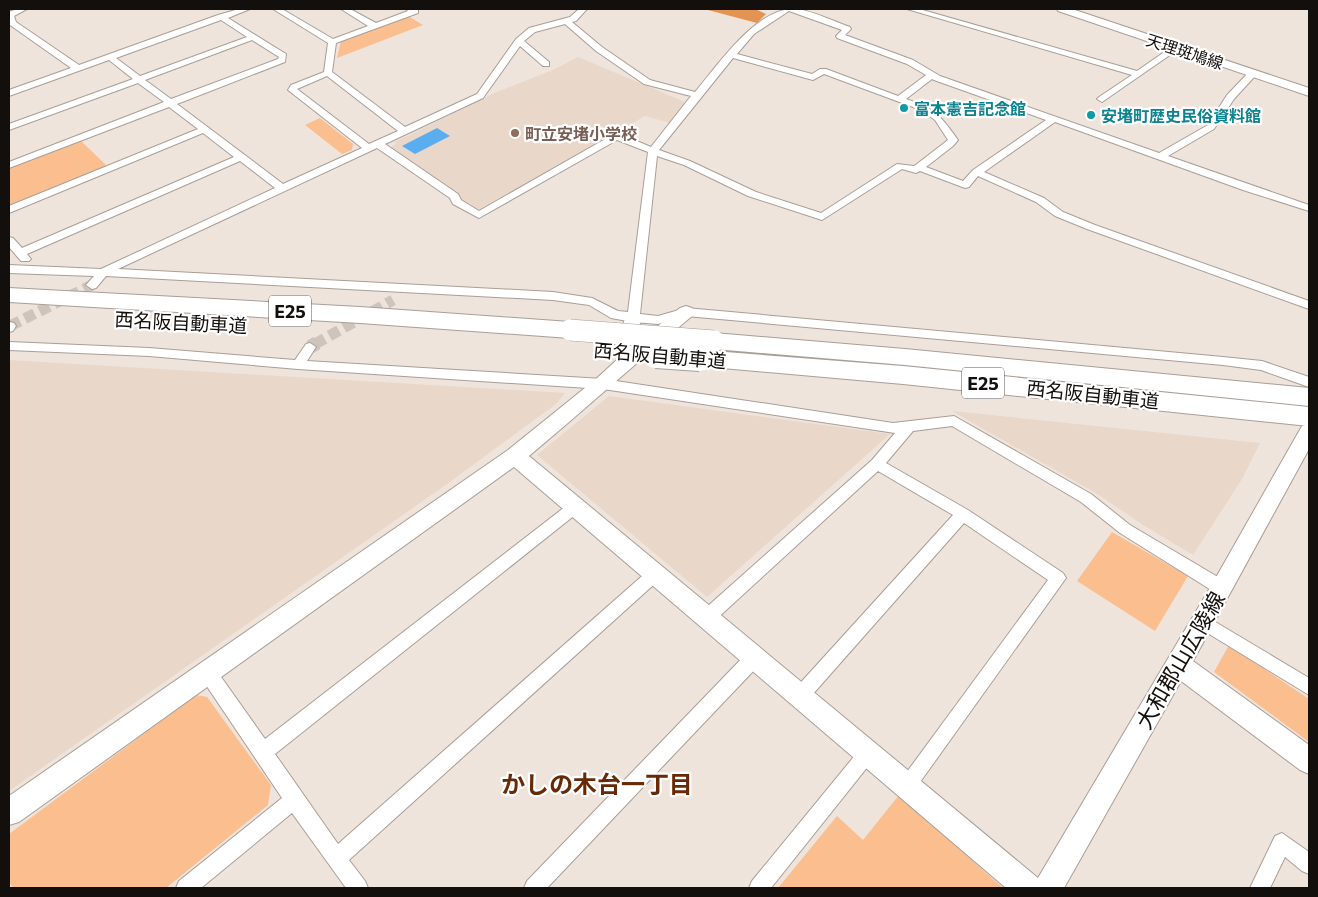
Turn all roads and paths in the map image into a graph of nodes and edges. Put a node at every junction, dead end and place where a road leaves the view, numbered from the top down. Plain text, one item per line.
1 (23, 9) edge
2 (246, 9) edge
3 (277, 9) edge
4 (345, 9) edge
5 (410, 9) edge
6 (583, 9) edge
7 (786, 9) edge
8 (791, 9) edge
9 (911, 9) edge
10 (1062, 9) edge
11 (9, 15) edge
12 (221, 18) junction
13 (567, 21) junction
14 (375, 26) junction
15 (254, 37) junction
16 (519, 41) junction
17 (332, 42) junction
18 (1176, 48) junction
19 (730, 55) junction
20 (110, 57) junction
21 (546, 64) dead end
22 (78, 69) junction
23 (328, 73) junction
24 (1253, 73) junction
25 (1138, 74) junction
26 (932, 75) junction
27 (138, 79) junction
28 (1309, 92) edge
29 (9, 93) edge
30 (696, 95) junction
31 (1102, 99) dead end
32 (902, 100) junction
33 (171, 103) junction
34 (1053, 120) junction
35 (9, 127) edge
36 (205, 129) junction
37 (403, 130) junction
38 (372, 145) junction
39 (653, 151) junction
40 (1161, 156) junction
41 (240, 158) junction
42 (9, 166) edge
43 (918, 167) junction
44 (977, 172) junction
45 (281, 188) junction
46 (1309, 208) edge
47 (9, 210) edge
48 (9, 240) edge
49 (20, 253) junction
50 (9, 269) edge
51 (34, 270) junction
52 (103, 272) junction
53 (92, 286) tunnel mouth
54 (9, 295) edge
55 (1309, 305) edge
56 (686, 312) junction
57 (633, 318) junction
58 (9, 322) edge
59 (566, 339) junction
60 (9, 346) edge
61 (310, 348) tunnel mouth
62 (298, 365) junction
63 (609, 377) junction
64 (1309, 382) edge
65 (1309, 398) edge
66 (1269, 403) junction
67 (1309, 417) edge
68 (908, 427) junction
69 (1309, 431) edge
70 (515, 456) junction
71 (877, 464) junction
72 (575, 507) junction
73 (963, 514) junction
74 (655, 574) junction
75 (1222, 588) junction
76 (706, 618) junction
77 (1202, 622) junction
78 (754, 658) junction
79 (1178, 664) junction
80 (208, 673) junction
81 (1309, 687) edge
82 (799, 697) junction
83 (263, 752) junction
84 (867, 754) junction
85 (1309, 761) edge
86 (907, 786) junction
87 (294, 800) junction
88 (9, 812) edge
89 (337, 858) junction
90 (1309, 864) edge
91 (186, 888) edge
92 (358, 888) edge
93 (534, 888) edge
94 (759, 888) edge
95 (1028, 888) edge
96 (1048, 888) edge
97 (1260, 888) edge

1 - 11 street
2 - 12 street
3 - 17 street
4 - 14 street
5 - 14 street
6 - 13 street
7 - 19 street
8 - 26 street
9 - 25 street
10 - 18 street, 天理斑鳩線
11 - 22 street
12 - 15 street
12 - 20 street
13 - 16 street
13 - 30 street
14 - 17 street
15 - 27 street
15 - 33 street
16 - 21 street
16 - 37 street
17 - 23 street
18 - 24 street, 天理斑鳩線
18 - 25 street
19 - 30 street
19 - 32 street
20 - 22 street
20 - 27 street
22 - 29 street
23 - 37 street
23 - 38 street
24 - 28 street, 天理斑鳩線
24 - 40 street
25 - 31 street
26 - 32 street
26 - 34 street
27 - 33 street
27 - 35 street
30 - 39 street
32 - 43 street
33 - 36 street
33 - 42 street
34 - 40 street
34 - 44 street
36 - 41 street
36 - 47 street
37 - 38 street
38 - 39 street
38 - 45 street
39 - 43 street
39 - 57 street
40 - 46 street
41 - 45 street
41 - 49 street
43 - 44 street
44 - 55 street
45 - 52 street
48 - 49 street
49 - 51 street
50 - 51 street
51 - 52 street
52 - 53 street
52 - 57 street
54 - 59 highway, 西名阪自動車道 / E25
56 - 57 street
56 - 63 street
56 - 64 street
57 - 63 street
58 - 59 highway, 西名阪自動車道 / E25
59 - 66 highway, 西名阪自動車道 / E25, bridge
60 - 62 street
61 - 62 street
62 - 63 street
63 - 68 street
63 - 70 street
65 - 66 highway, 西名阪自動車道 / E25
66 - 67 highway, 西名阪自動車道 / E25
68 - 71 street
68 - 75 street
69 - 75 street, 大和郡山広陵線
70 - 72 street
70 - 80 street
71 - 73 street
71 - 76 street
72 - 74 street
72 - 83 street
73 - 82 street
73 - 86 street
74 - 76 street
74 - 89 street
75 - 77 street, 大和郡山広陵線
76 - 78 street
77 - 79 street, 大和郡山広陵線
77 - 81 street
78 - 82 street
78 - 93 street
79 - 85 street
79 - 96 street, 大和郡山広陵線
80 - 83 street
80 - 88 street
82 - 84 street
83 - 87 street
84 - 86 street
84 - 94 street
86 - 95 street
87 - 89 street
87 - 91 street
89 - 92 street
90 - 97 street

